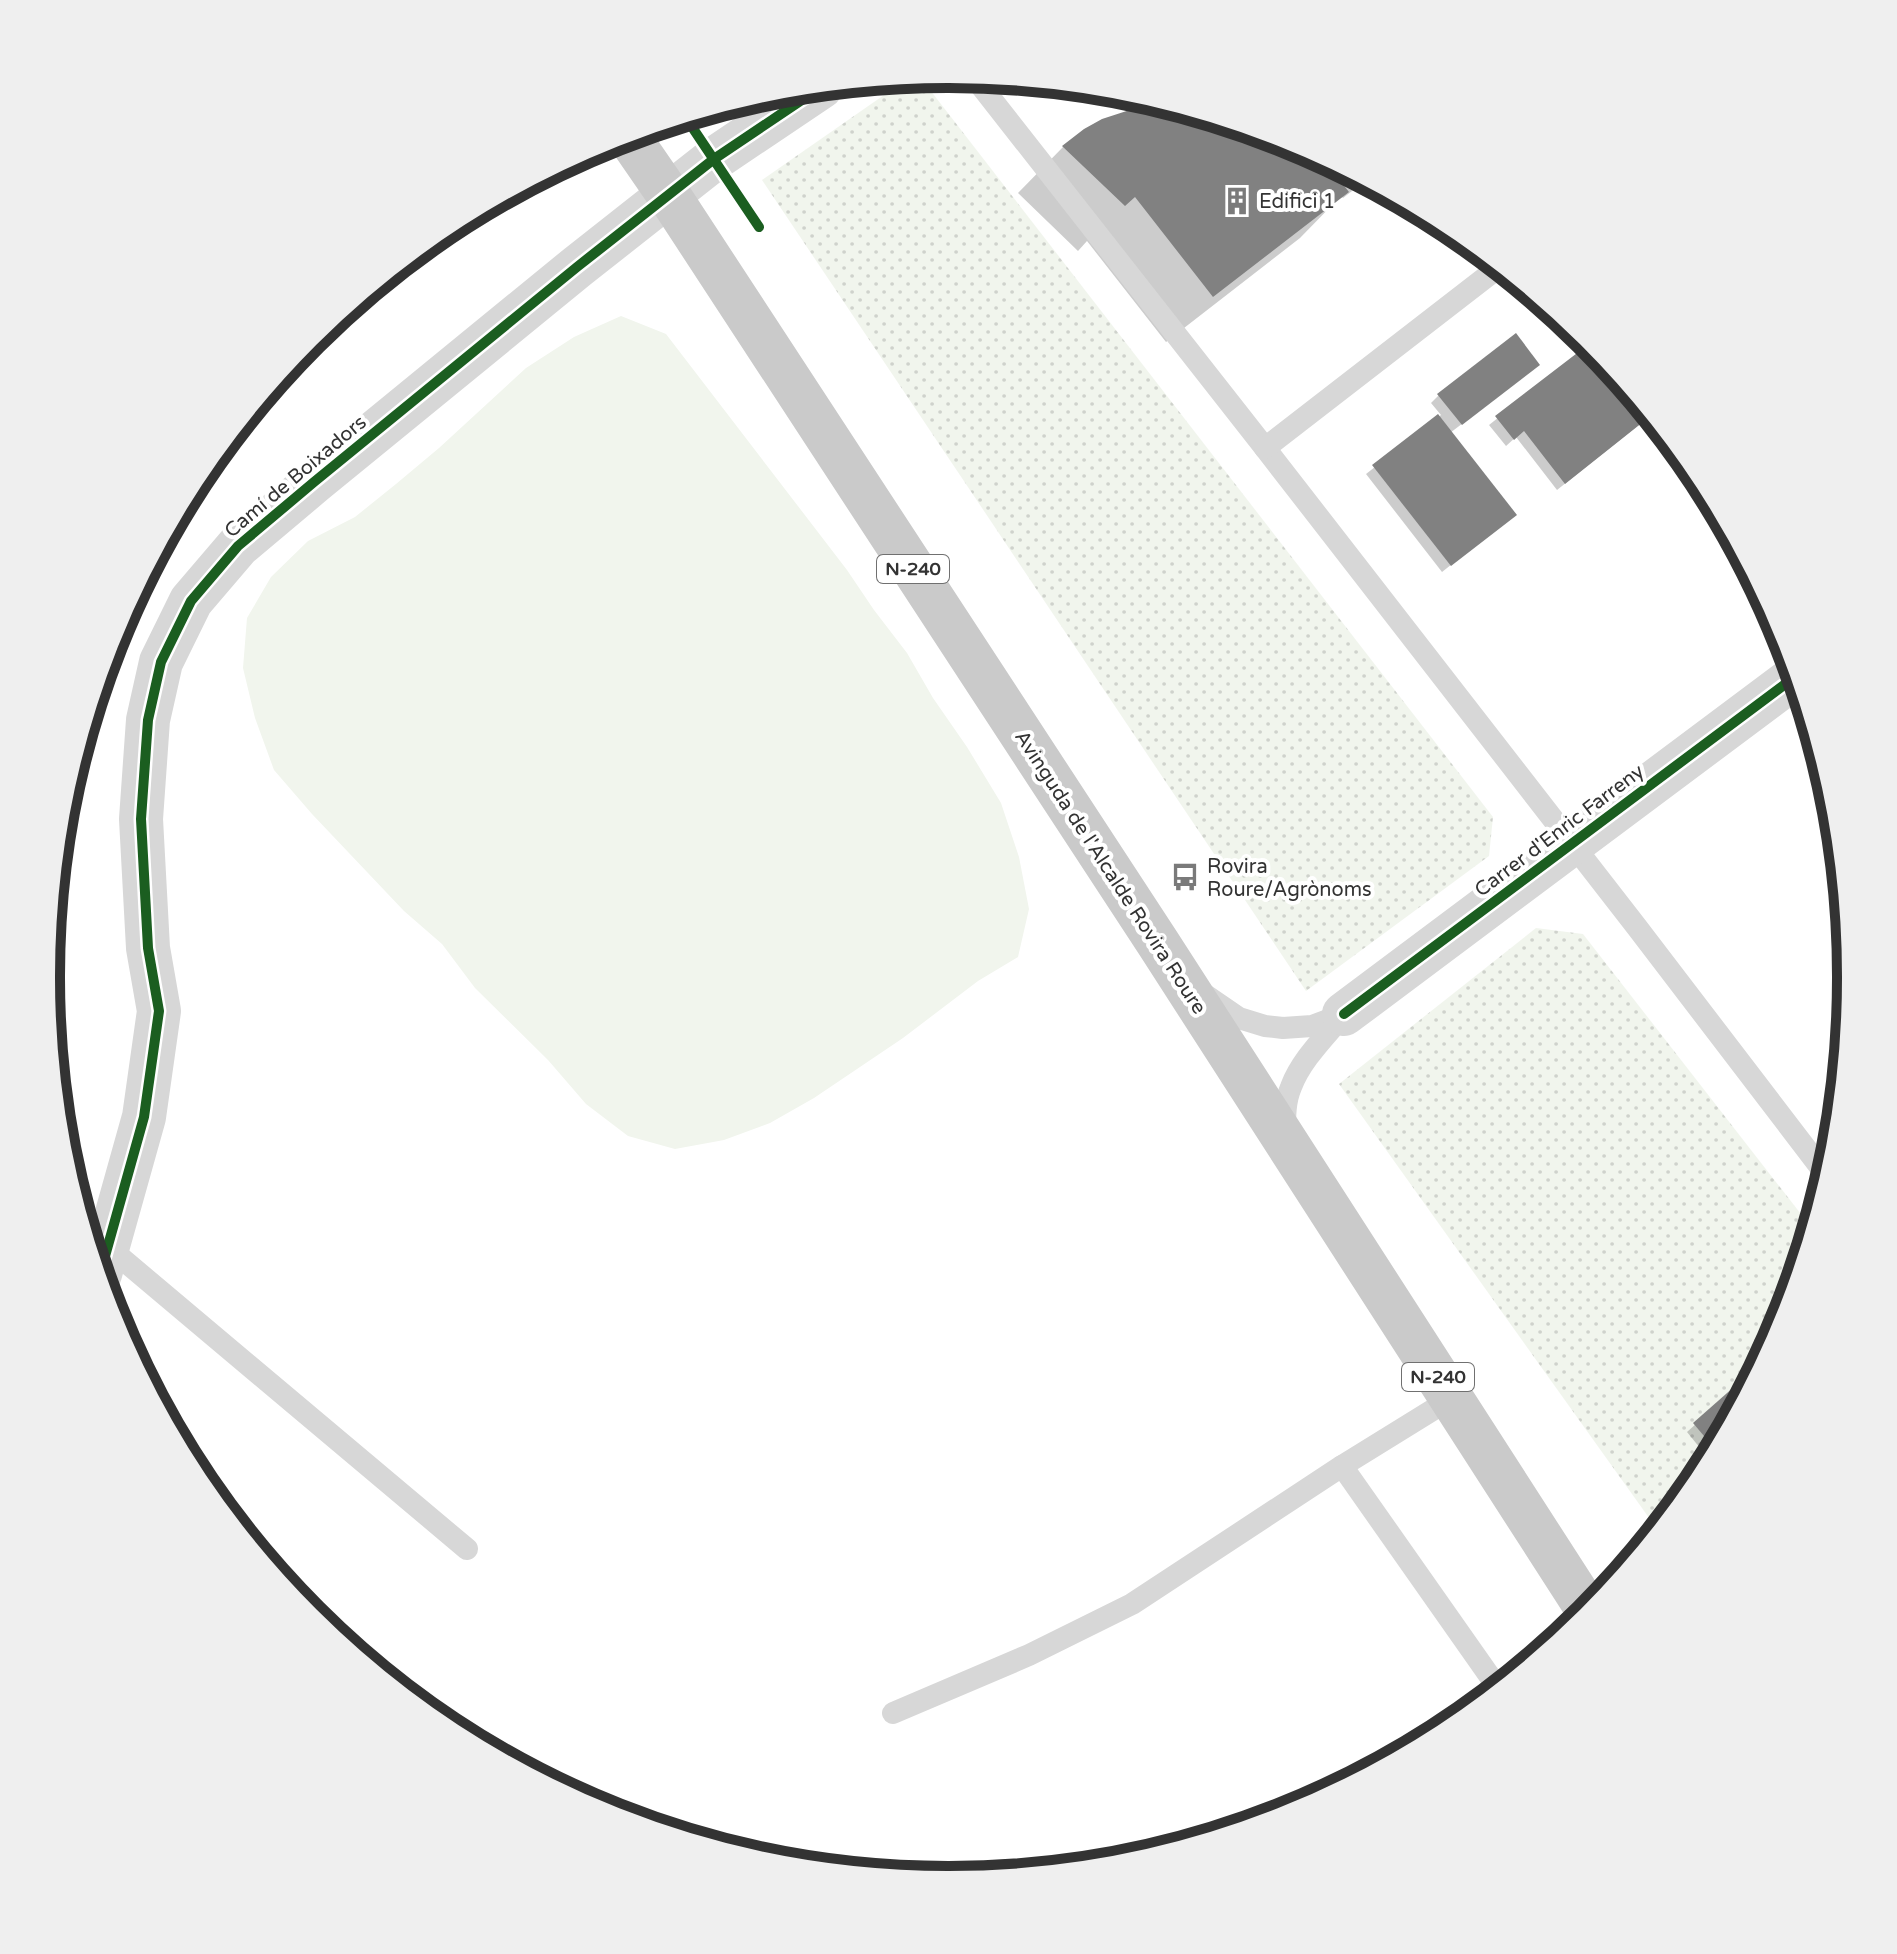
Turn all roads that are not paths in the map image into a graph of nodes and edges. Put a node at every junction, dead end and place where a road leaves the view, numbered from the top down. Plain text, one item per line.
1 (984, 89) edge
2 (799, 102) edge
3 (635, 146) edge
4 (668, 194) junction
5 (1491, 273) edge
6 (1265, 448) junction
7 (1787, 683) edge
8 (1571, 843) junction
9 (1158, 943) junction
10 (1344, 1014) junction
11 (1286, 1144) junction
12 (1817, 1163) edge
13 (105, 1257) edge
14 (107, 1264) edge
15 (1452, 1398) junction
16 (1342, 1466) junction
17 (467, 1549) dead end
18 (1581, 1600) edge
19 (1492, 1680) edge
20 (893, 1713) dead end

1 - 6 lane
2 - 4 street, Camí de Boixadors
3 - 4 main road, Avinguda de l'Alcalde Rovira Roure / N-240
4 - 9 main road, Avinguda de l'Alcalde Rovira Roure / N-240
4 - 13 street, Camí de Boixadors
5 - 6 lane
6 - 8 lane
7 - 8 street, Carrer d'Enric Farreny
8 - 10 street, Carrer d'Enric Farreny
8 - 12 lane
9 - 10 lane
9 - 11 main road, Avinguda de l'Alcalde Rovira Roure / N-240
10 - 11 lane
11 - 15 main road, Avinguda de l'Alcalde Rovira Roure / N-240
14 - 17 lane
15 - 16 lane
15 - 18 main road, Avinguda de l'Alcalde Rovira Roure / N-240
16 - 19 lane
16 - 20 lane

